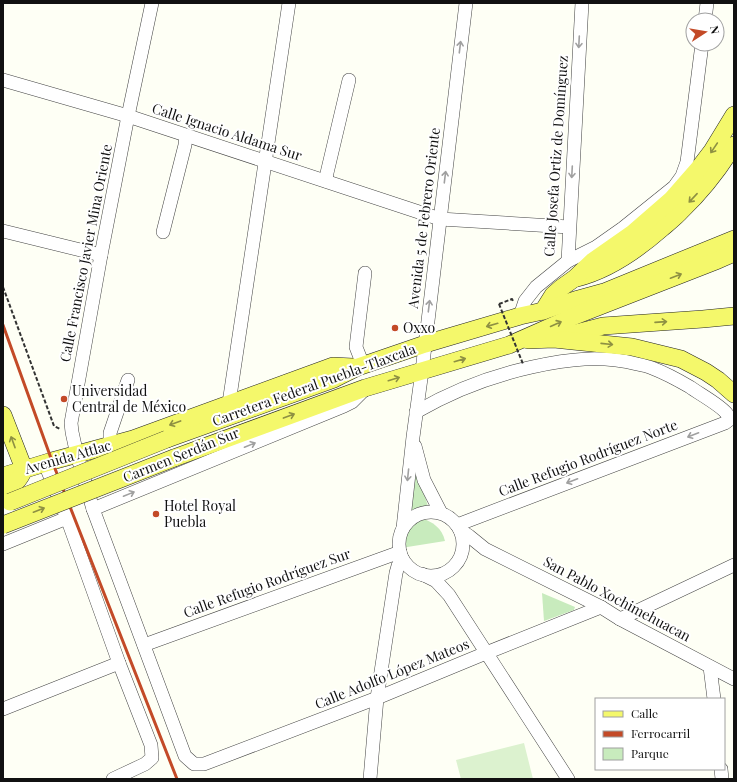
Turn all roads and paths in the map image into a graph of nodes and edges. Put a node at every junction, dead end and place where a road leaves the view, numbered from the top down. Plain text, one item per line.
1 (152, 3) edge
2 (289, 3) edge
3 (466, 3) edge
4 (582, 3) edge
5 (701, 52) edge
6 (3, 80) edge
7 (349, 80) dead end
8 (734, 115) edge
9 (128, 116) junction
10 (186, 136) junction
11 (734, 145) edge
12 (265, 162) junction
13 (326, 181) junction
14 (440, 219) junction
15 (569, 227) junction
16 (3, 230) edge
17 (163, 232) dead end
18 (734, 238) edge
19 (734, 253) edge
20 (101, 255) junction
21 (568, 261) junction
22 (365, 273) dead end
23 (575, 278) junction
24 (3, 287) edge
25 (512, 299) dead end
26 (543, 311) junction
27 (520, 316) junction
28 (734, 316) edge
29 (554, 339) junction
30 (520, 340) junction
31 (425, 344) junction
32 (523, 364) dead end
33 (360, 366) junction
34 (422, 371) junction
35 (128, 380) dead end
36 (366, 388) junction
37 (734, 394) edge
38 (229, 403) junction
39 (416, 412) junction
40 (3, 415) edge
41 (72, 432) junction
42 (413, 437) junction
43 (110, 445) junction
44 (77, 454) junction
45 (45, 464) junction
46 (24, 469) junction
47 (3, 476) edge
48 (5, 500) edge
49 (93, 508) junction
50 (441, 513) junction
51 (67, 518) junction
52 (3, 525) edge
53 (403, 528) junction
54 (458, 528) junction
55 (3, 544) edge
56 (485, 549) junction
57 (461, 554) junction
58 (401, 555) junction
59 (734, 565) edge
60 (453, 567) junction
61 (422, 574) junction
62 (449, 595) junction
63 (601, 607) junction
64 (620, 619) junction
65 (144, 644) junction
66 (486, 653) junction
67 (119, 662) junction
68 (710, 666) junction
69 (734, 679) edge
70 (377, 698) junction
71 (714, 698) edge
72 (3, 709) edge
73 (194, 764) joint
74 (113, 779) edge
75 (370, 779) edge
76 (568, 779) edge

1 - 9 street, Calle Francisco Javier Mina Oriente
2 - 12 street
14 -> 3 street, Avenida 5 de Febrero Oriente
4 -> 15 street, Calle Josefa Ortiz de Domínguez
5 - 21 street
6 - 9 street, Calle Ignacio Aldama Sur
7 - 13 street
8 -> 23 main road
9 - 10 street, Calle Ignacio Aldama Sur
9 - 20 street, Calle Francisco Javier Mina Oriente
10 - 12 street, Calle Ignacio Aldama Sur
10 - 17 street
11 -> 23 main road
12 - 13 street, Calle Ignacio Aldama Sur
12 - 38 street
13 - 14 street, Calle Ignacio Aldama Sur
14 - 15 street, Calle Ignacio Aldama Sur
31 -> 14 street, Avenida 5 de Febrero Oriente
15 - 21 street, Calle Josefa Ortiz de Domínguez
16 - 20 street
18 - 26 main road, Carretera Federal Puebla-Tlaxcala
30 -> 19 main road, Carretera Federal Puebla-Tlaxcala
20 - 41 street, Calle Francisco Javier Mina Oriente
21 - 27 street, Calle Josefa Ortiz de Domínguez
22 - 33 street
23 - 26 main road
24 - 41 path
25 - 32 path, bridge
26 - 27 main road, Carretera Federal Puebla-Tlaxcala
27 -> 31 main road, Carretera Federal Puebla-Tlaxcala
29 -> 28 main road
29 - 30 main road
29 -> 37 main road
34 -> 30 main road, Carretera Federal Puebla-Tlaxcala
31 - 33 main road, Carretera Federal Puebla-Tlaxcala
31 - 34 street, Avenida 5 de Febrero Oriente
33 - 38 main road, Avenida Attlac
33 - 48 main road, Carretera Federal Puebla-Tlaxcala, bridge
36 -> 34 main road, Carretera Federal Puebla-Tlaxcala
34 - 39 street, Avenida 5 de Febrero Oriente
35 - 43 street
49 -> 36 street, Carmen Serdán Sur
52 -> 36 main road, Carretera Federal Puebla-Tlaxcala, bridge
38 -> 43 main road, Avenida Attlac
39 - 42 street, Avenida 5 de Febrero Oriente
39 -> 54 street, Calle Refugio Rodríguez Norte
46 -> 40 main road
41 - 44 street, Calle Francisco Javier Mina Oriente
42 - 50 street, Avenida 5 de Febrero Oriente
42 -> 53 street, Avenida 5 de Febrero Oriente
43 - 44 main road, Avenida Attlac
44 - 45 main road, Avenida Attlac
44 - 49 street, Calle Francisco Javier Mina Oriente
45 - 46 main road, Avenida Attlac
45 - 51 street
46 - 47 main road, Avenida Attlac
46 - 48 main road
49 - 65 street, Calle Francisco Javier Mina Oriente
50 - 53 street
50 - 54 street
51 - 55 street
51 - 67 street
53 - 58 street
54 - 56 street, San Pablo Xochimehuacan
54 - 57 street
56 - 57 street
56 - 63 street, San Pablo Xochimehuacan
57 - 60 street
58 - 61 street
58 - 65 street, Calle Refugio Rodríguez Sur
58 - 70 street
59 - 64 street
60 - 61 street
60 - 62 street
61 - 62 street
62 - 66 street
63 - 64 street, San Pablo Xochimehuacan
63 - 66 street, Calle Adolfo López Mateos
64 - 68 street, San Pablo Xochimehuacan
65 - 73 street, Calle Francisco Javier Mina Oriente
66 - 70 street, Calle Adolfo López Mateos
66 - 76 street
67 - 72 street
67 - 74 street
68 - 69 street, San Pablo Xochimehuacan
68 - 71 street
70 - 73 street, Calle Adolfo López Mateos
70 - 75 street

